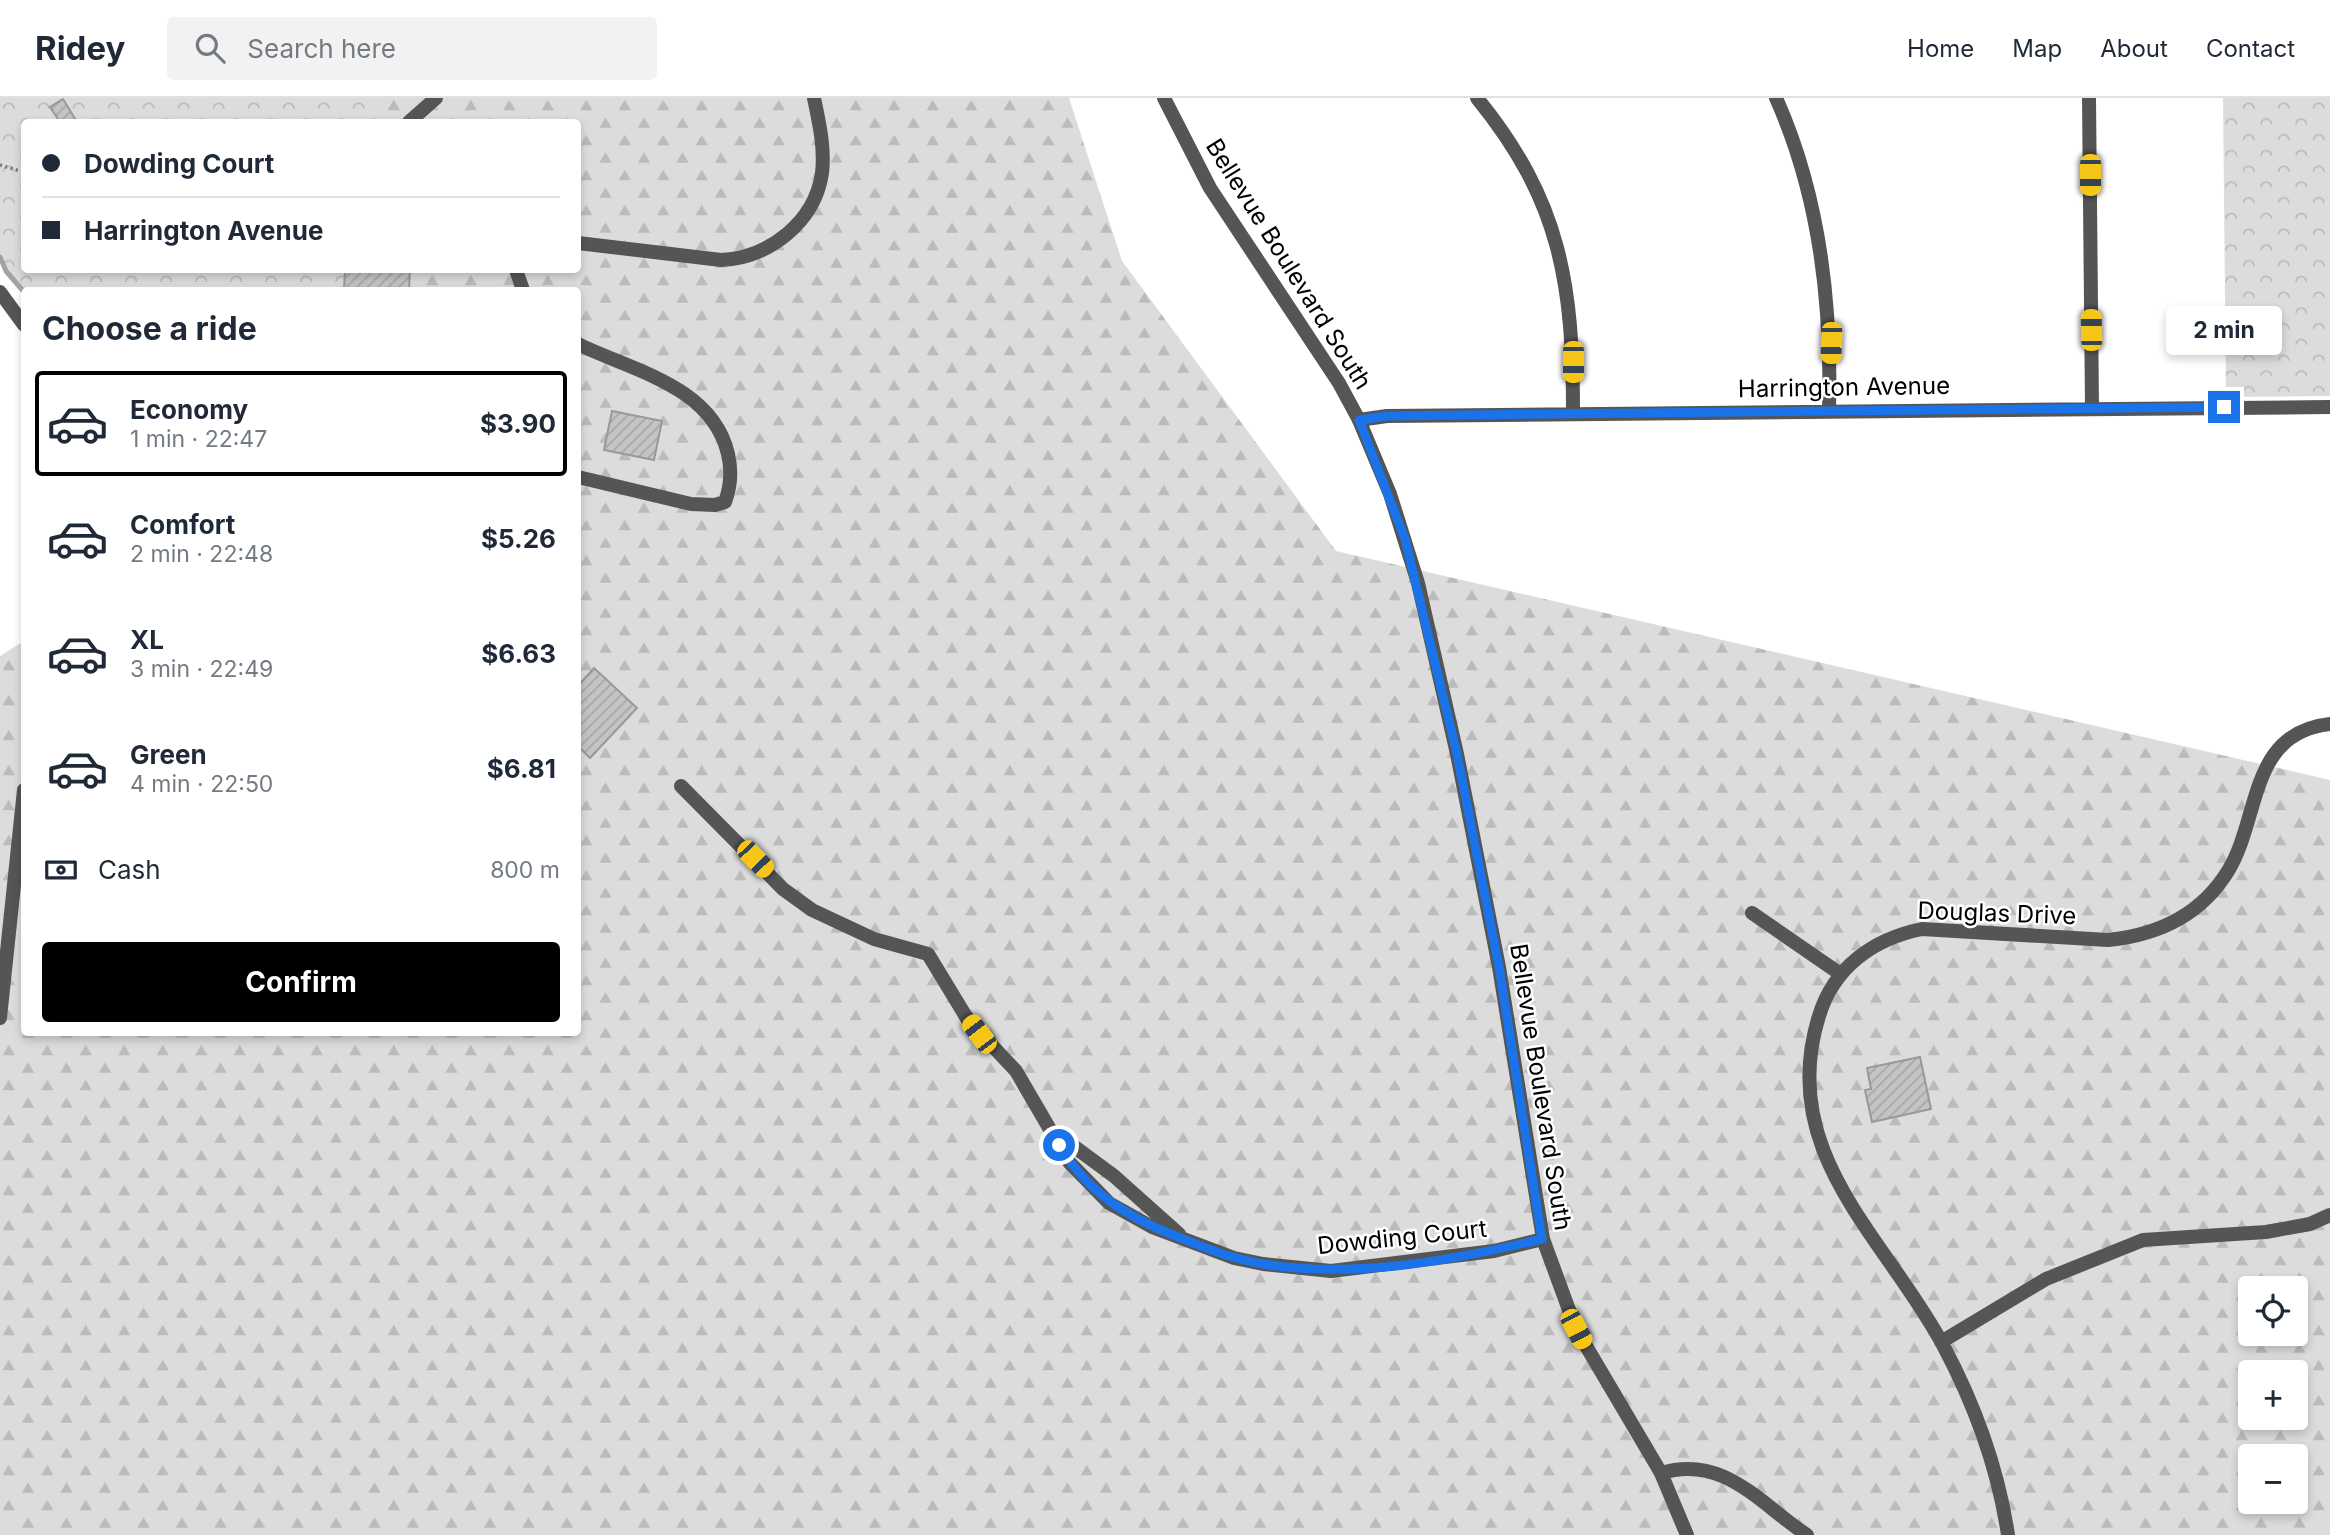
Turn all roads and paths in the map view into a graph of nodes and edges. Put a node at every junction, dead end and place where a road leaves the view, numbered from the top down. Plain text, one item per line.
1 (436, 98) edge
2 (814, 98) edge
3 (1164, 98) edge
4 (1477, 98) edge
5 (1776, 98) edge
6 (2089, 98) edge
7 (412, 119) edge
8 (0, 165) edge
9 (20, 171) dead end
10 (581, 243) edge
11 (0, 292) edge
12 (21, 321) edge
13 (581, 345) edge
14 (2092, 407) junction
15 (2330, 407) edge
16 (1829, 410) junction
17 (1573, 413) junction
18 (1359, 420) junction
19 (581, 478) edge
20 (2330, 724) edge
21 (681, 786) dead end
22 (21, 818) edge
23 (1752, 913) dead end
24 (1839, 973) junction
25 (0, 1018) edge
26 (1049, 1128) junction
27 (2330, 1215) edge
28 (1542, 1239) junction
29 (1185, 1240) junction
30 (1941, 1342) junction
31 (1661, 1473) junction
32 (1687, 1535) edge
33 (1807, 1535) edge
34 (2008, 1535) edge

1 - 7 street
2 - 10 street
3 - 18 street, Bellevue Boulevard South
4 - 17 street
5 - 16 street
6 - 14 street
8 - 9 path
11 - 12 street
13 - 19 street
14 - 15 street, Harrington Avenue
14 - 16 street, Harrington Avenue
16 - 17 street, Harrington Avenue
17 - 18 street, Harrington Avenue
18 - 28 street, Bellevue Boulevard South
20 - 24 street, Douglas Drive
21 - 26 street, Dowding Court
22 - 25 street
23 - 24 street
24 - 30 street, Douglas Drive
26 - 29 street, Dowding Court
26 - 29 street, Dowding Court
27 - 30 street
28 - 29 street, Dowding Court
28 - 31 street, Bellevue Boulevard South
30 - 34 street, Douglas Drive
31 - 32 street, Bellevue Boulevard South
31 - 33 street

